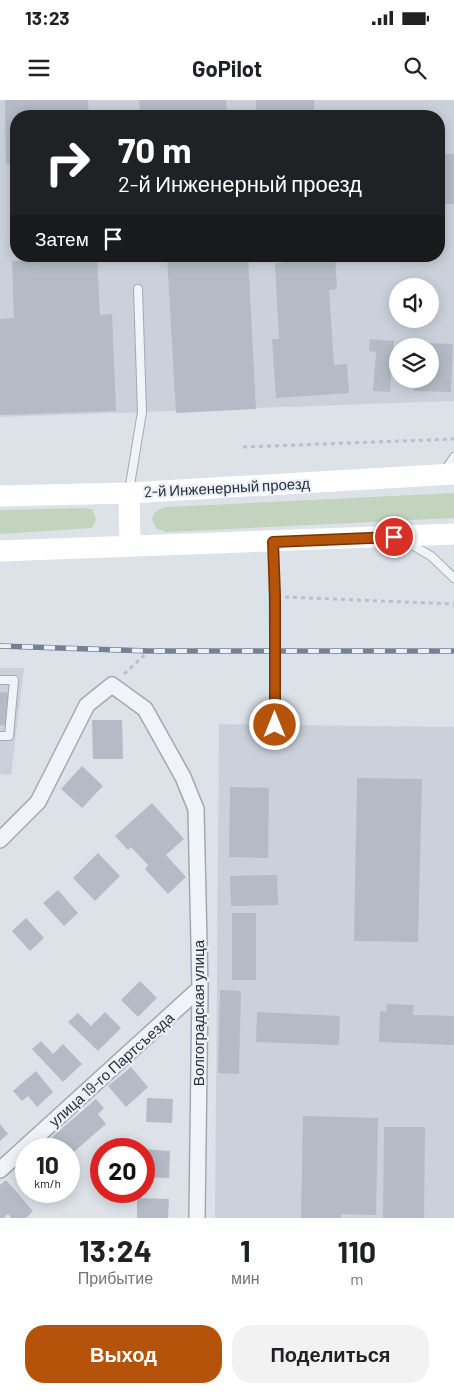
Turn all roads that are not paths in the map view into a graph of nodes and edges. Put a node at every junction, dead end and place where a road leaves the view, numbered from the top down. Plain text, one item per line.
1 (138, 289) dead end
2 (450, 468) edge
3 (129, 493) junction
4 (0, 496) edge
5 (454, 534) edge
6 (394, 537) junction
7 (273, 542) junction
8 (130, 545) junction
9 (0, 551) edge
10 (454, 578) edge
11 (0, 680) edge
12 (275, 725) dead end
13 (0, 736) edge
14 (0, 840) edge
15 (200, 988) junction
16 (0, 1170) edge
17 (197, 1218) edge

1 - 3 lane
2 - 3 main road, 2-й Инженерный проезд
3 - 4 main road, 2-й Инженерный проезд
3 - 8 main road
5 - 6 main road
6 - 7 main road
6 - 10 lane
7 - 8 main road
7 - 12 lane
8 - 9 main road
11 - 13 lane
14 - 15 street, Волгоградская улица
15 - 16 street, улица 19-го Партсъезда
15 - 17 street, Волгоградская улица

